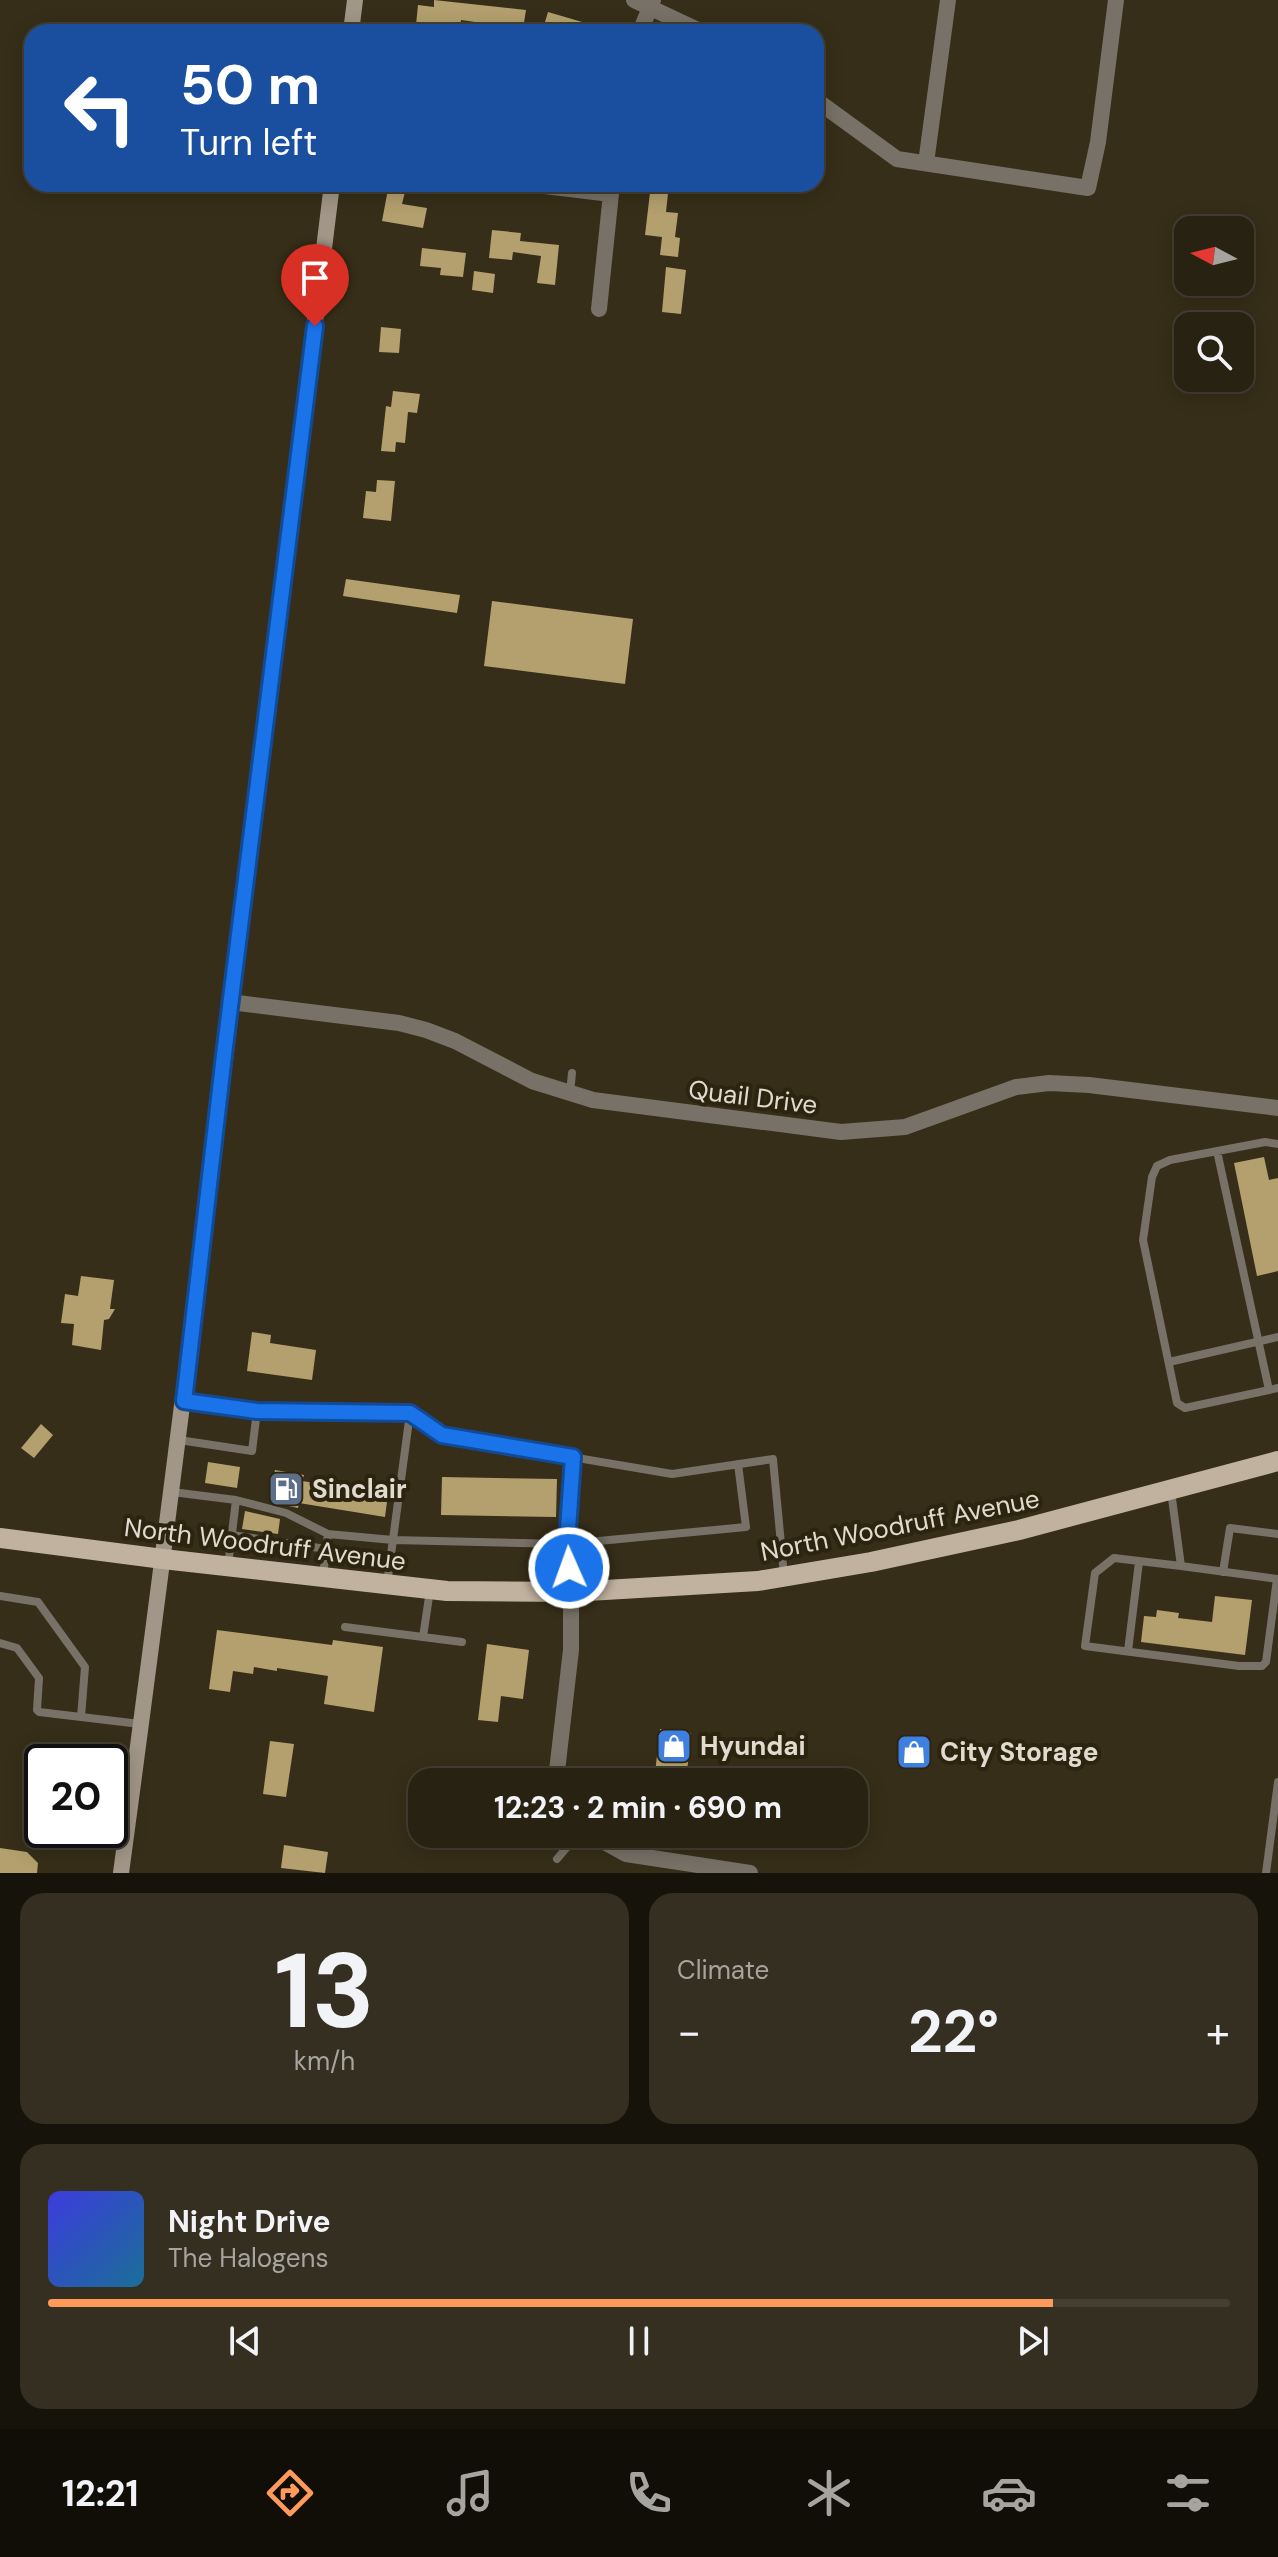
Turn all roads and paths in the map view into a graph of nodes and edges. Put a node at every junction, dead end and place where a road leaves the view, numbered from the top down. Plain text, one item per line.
1 (355, 0) edge
2 (948, 0) edge
3 (1116, 0) edge
4 (646, 2) edge
5 (352, 24) edge
6 (642, 24) edge
7 (687, 24) edge
8 (824, 106) edge
9 (926, 163) junction
10 (331, 192) edge
11 (611, 192) edge
12 (599, 309) dead end
13 (230, 1002) junction
14 (572, 1073) dead end
15 (570, 1094) junction
16 (1278, 1108) edge
17 (1278, 1144) edge
18 (1217, 1151) junction
19 (1278, 1337) edge
20 (1258, 1341) junction
21 (1169, 1362) junction
22 (1274, 1389) edge
23 (184, 1401) junction
24 (257, 1411) junction
25 (410, 1413) junction
26 (179, 1440) junction
27 (573, 1457) junction
28 (1278, 1461) edge
29 (738, 1464) junction
30 (1171, 1490) junction
31 (172, 1492) junction
32 (236, 1500) junction
33 (328, 1534) junction
34 (1278, 1534) edge
35 (232, 1535) junction
36 (0, 1538) edge
37 (393, 1540) junction
38 (567, 1544) junction
39 (326, 1549) junction
40 (163, 1559) junction
41 (1139, 1562) junction
42 (1181, 1566) junction
43 (1278, 1566) edge
44 (228, 1567) junction
45 (1223, 1572) junction
46 (784, 1576) junction
47 (323, 1577) junction
48 (1277, 1579) edge
49 (387, 1584) junction
50 (430, 1589) junction
51 (571, 1592) junction
52 (0, 1596) edge
53 (345, 1627) dead end
54 (423, 1637) junction
55 (462, 1642) dead end
56 (0, 1643) edge
57 (1128, 1651) junction
58 (81, 1717) junction
59 (141, 1724) junction
60 (557, 1768) edge
61 (1278, 1782) edge
62 (566, 1848) edge
63 (615, 1848) edge
64 (557, 1859) dead end
65 (121, 1873) edge
66 (750, 1873) edge
67 (1266, 1873) edge

1 - 5 main road
2 - 9 street
3 - 9 street
4 - 6 street
4 - 7 street
8 - 9 street
10 - 13 main road
11 - 12 street
13 - 15 street, Quail Drive
13 - 23 main road
14 - 15 lane
15 - 16 street, Quail Drive
17 - 18 lane
18 - 20 lane
18 - 21 lane
19 - 20 lane
20 - 21 lane
20 - 22 lane
21 - 22 lane
23 - 24 lane
23 - 26 main road
24 - 25 lane
24 - 26 lane
25 - 27 lane
25 - 37 lane
26 - 31 main road
27 - 29 lane
27 - 38 lane
28 - 30 main road, North Woodruff Avenue
29 - 38 lane
29 - 46 lane
30 - 42 lane
30 - 46 main road, North Woodruff Avenue
31 - 32 lane
31 - 40 main road
32 - 33 lane
32 - 35 lane
33 - 37 lane
33 - 39 lane
34 - 45 lane
35 - 39 lane
35 - 44 lane
36 - 40 main road, North Woodruff Avenue
37 - 38 lane
37 - 49 lane
38 - 51 lane
39 - 47 lane
40 - 44 main road, North Woodruff Avenue
40 - 59 main road
41 - 42 lane
41 - 57 lane
41 - 57 lane
42 - 45 lane
43 - 48 lane
44 - 47 main road, North Woodruff Avenue
45 - 48 lane
46 - 51 main road, North Woodruff Avenue
47 - 49 main road, North Woodruff Avenue
48 - 57 lane
49 - 50 main road, North Woodruff Avenue
50 - 51 main road, North Woodruff Avenue
50 - 54 lane
51 - 60 street
52 - 58 lane
53 - 54 lane
54 - 55 lane
56 - 58 lane
58 - 59 lane
59 - 65 main road
61 - 67 lane
62 - 64 lane
63 - 66 street

